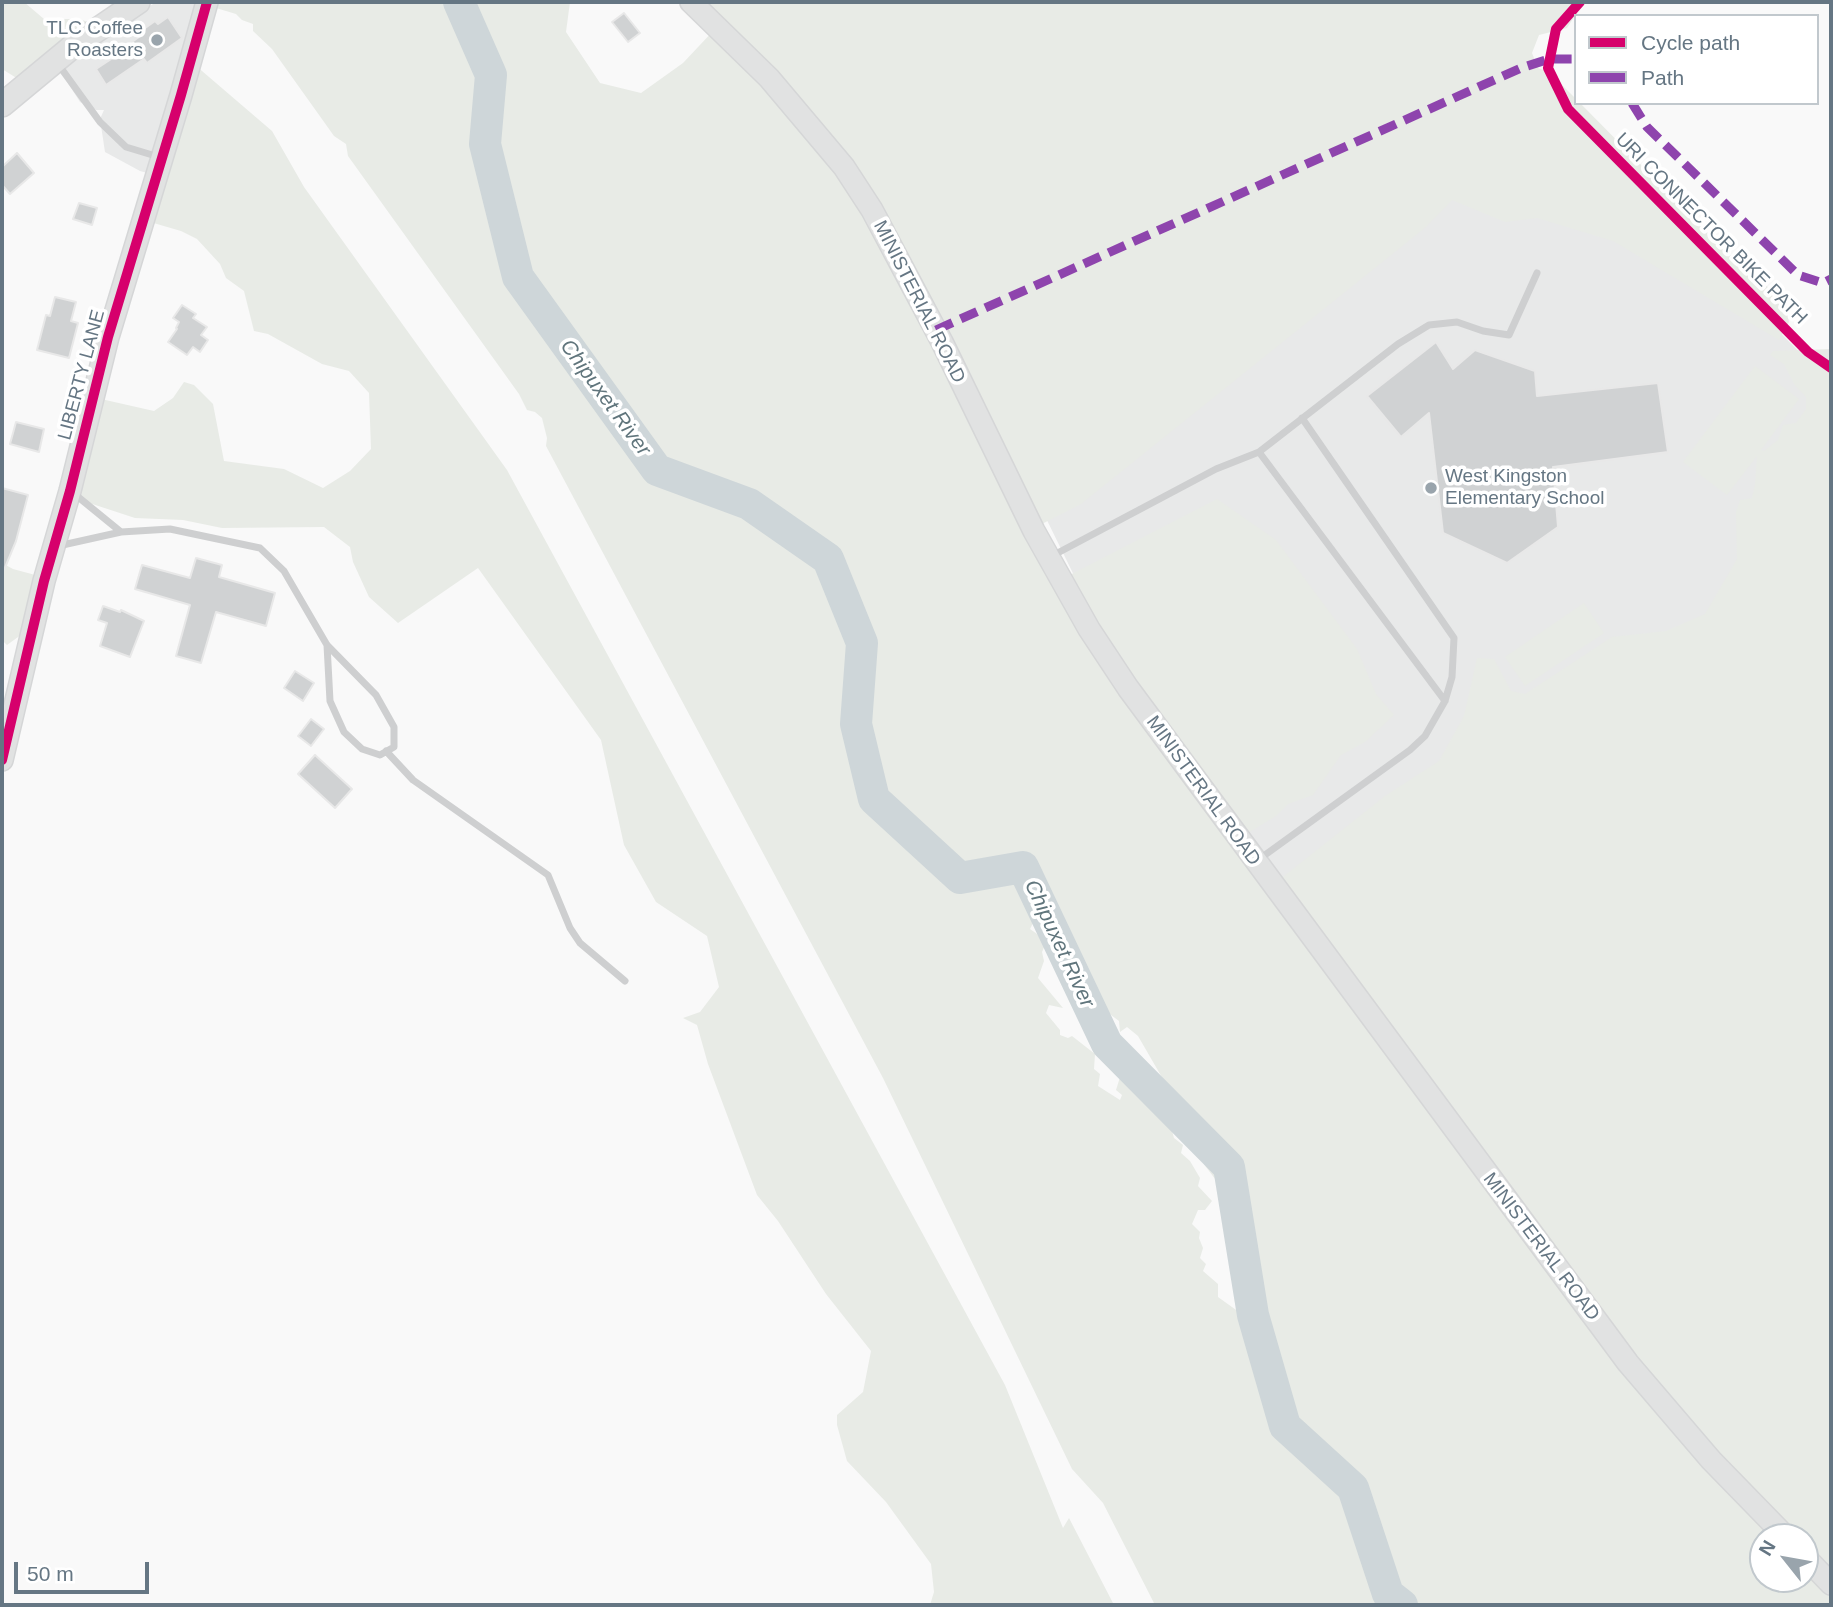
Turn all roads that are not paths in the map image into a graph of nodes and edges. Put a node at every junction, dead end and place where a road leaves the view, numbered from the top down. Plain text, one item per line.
1 (138, 2) edge
2 (207, 2) edge
3 (691, 2) edge
4 (56, 60) junction
5 (2, 105) edge
6 (163, 157) junction
7 (1537, 273) dead end
8 (1302, 418) junction
9 (1259, 452) junction
10 (70, 491) junction
11 (121, 532) junction
12 (54, 547) junction
13 (1050, 558) junction
14 (327, 645) junction
15 (1445, 701) junction
16 (386, 751) junction
17 (2, 760) edge
18 (1255, 863) junction
19 (625, 981) dead end
20 (1773, 1523) edge

1 - 4 main road
2 - 6 main road, LIBERTY LANE
3 - 13 main road, MINISTERIAL ROAD
4 - 5 main road
4 - 6 lane
6 - 10 main road, LIBERTY LANE
7 - 8 lane
8 - 9 lane
8 - 15 lane
9 - 13 lane
9 - 15 lane
10 - 11 lane
10 - 12 main road, LIBERTY LANE
11 - 12 lane
11 - 14 lane
12 - 17 main road, LIBERTY LANE
13 - 18 main road, MINISTERIAL ROAD
14 - 16 lane
14 - 16 lane
15 - 18 lane
16 - 19 lane
18 - 20 main road, MINISTERIAL ROAD

